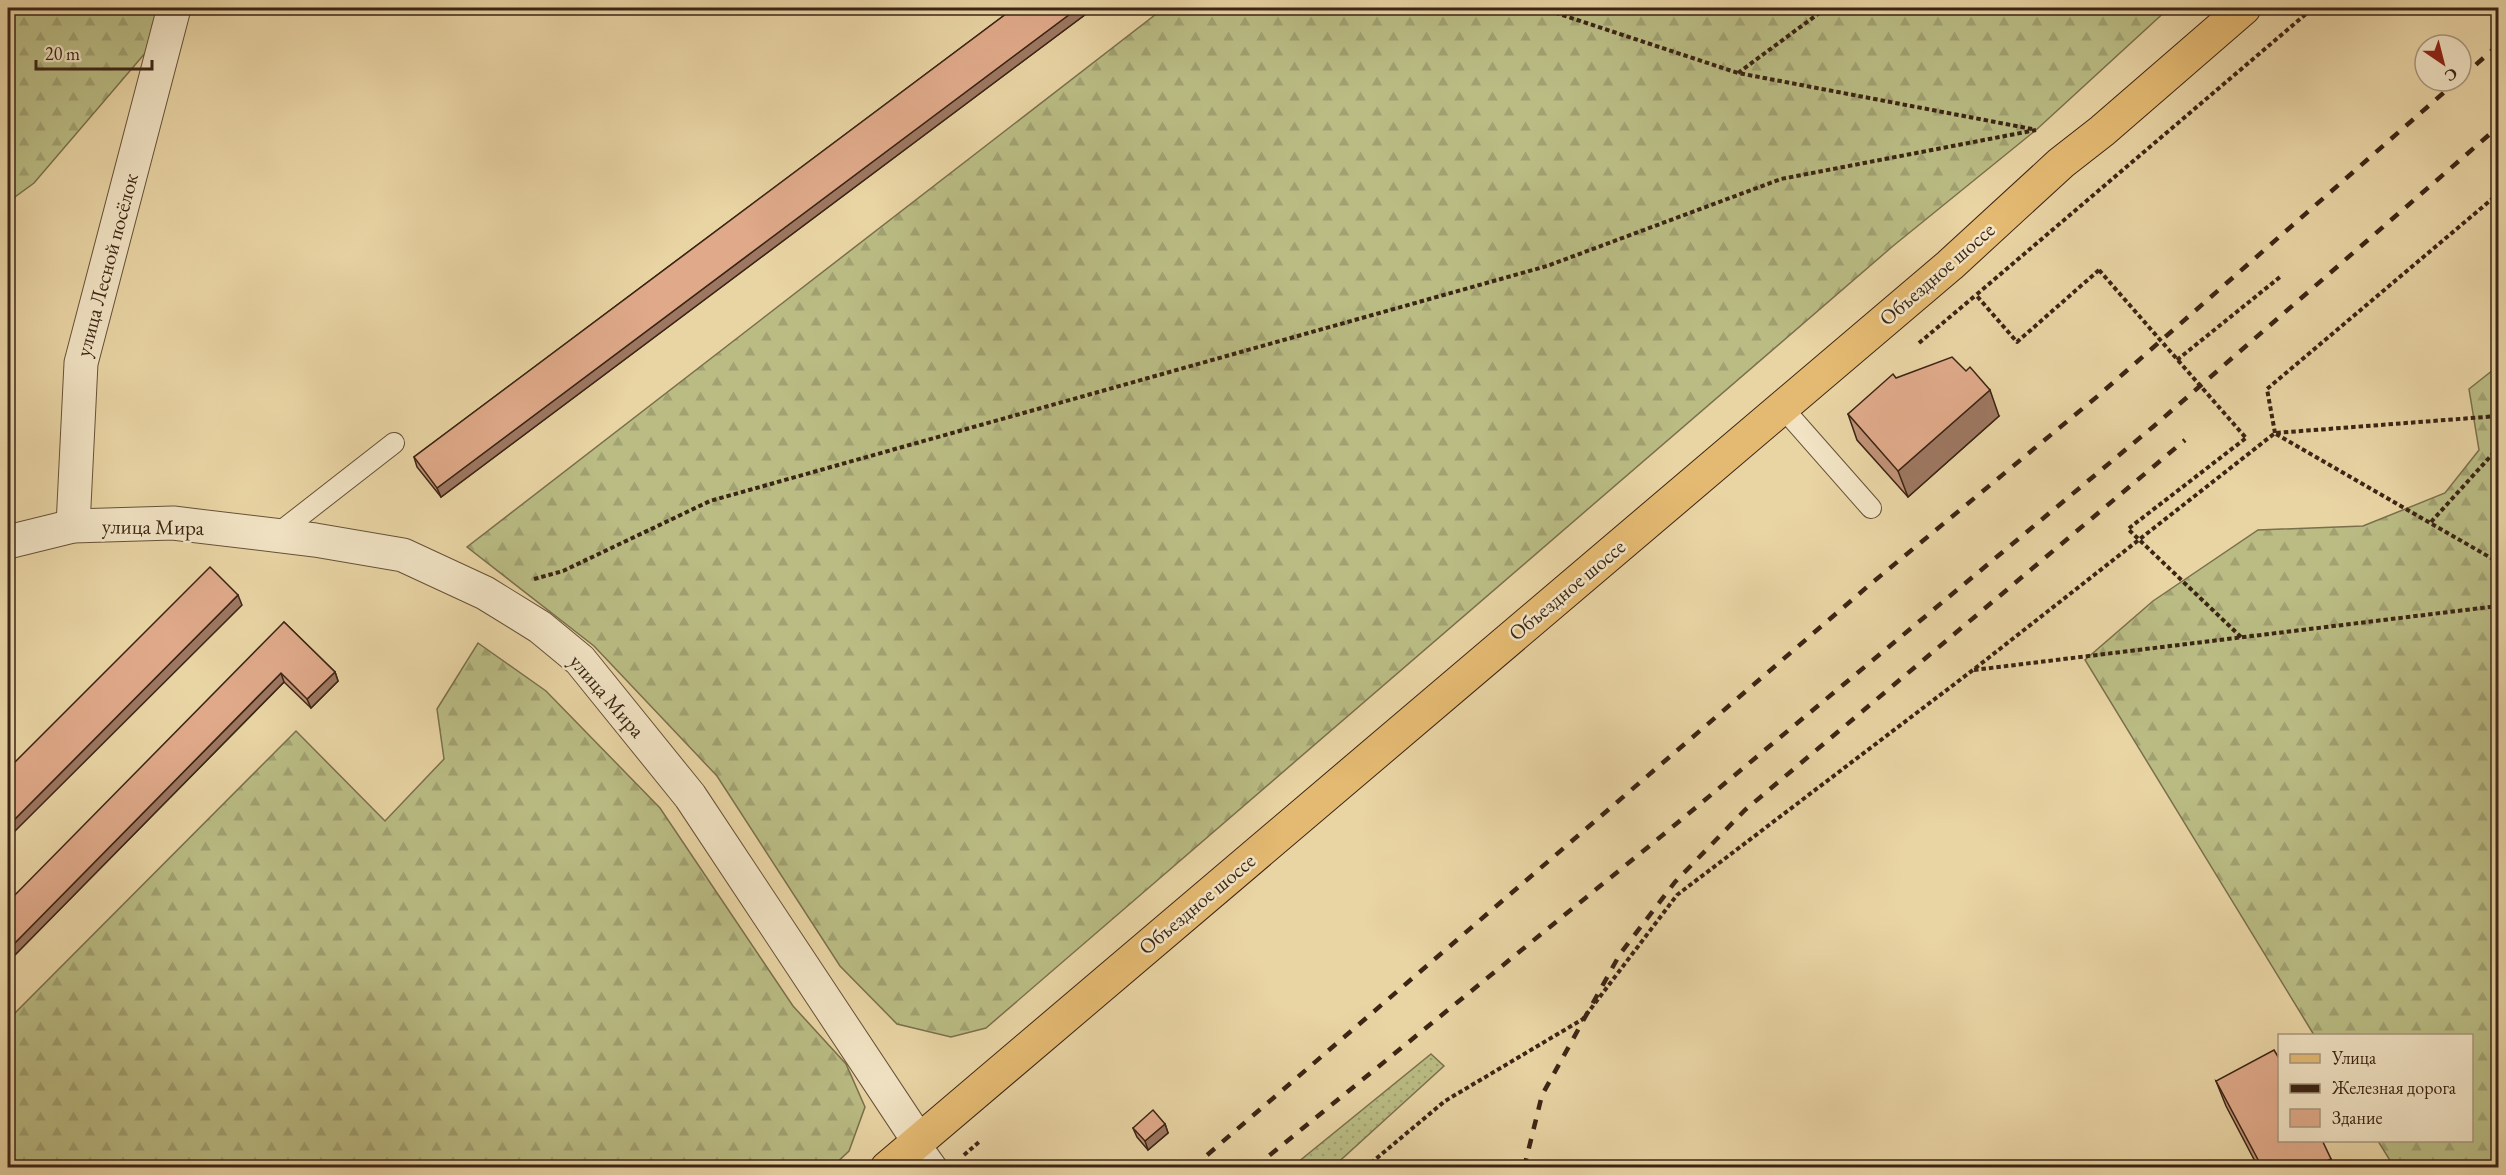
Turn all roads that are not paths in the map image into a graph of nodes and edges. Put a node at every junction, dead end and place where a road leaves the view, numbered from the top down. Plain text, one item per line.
1 (174, 8) edge
2 (2244, 8) edge
3 (1782, 407) junction
4 (394, 442) dead end
5 (1871, 508) dead end
6 (73, 526) junction
7 (276, 535) junction
8 (8, 542) edge
9 (918, 1140) junction
10 (887, 1167) edge
11 (938, 1167) edge

1 - 6 street, улица Лесной посёлок
2 - 3 main road, Объездное шоссе
3 - 5 lane
3 - 9 main road, Объездное шоссе
4 - 7 lane
6 - 7 street, улица Мира
6 - 8 street, улица Мира
7 - 9 street, улица Мира
9 - 10 main road, Объездное шоссе
9 - 11 lane

